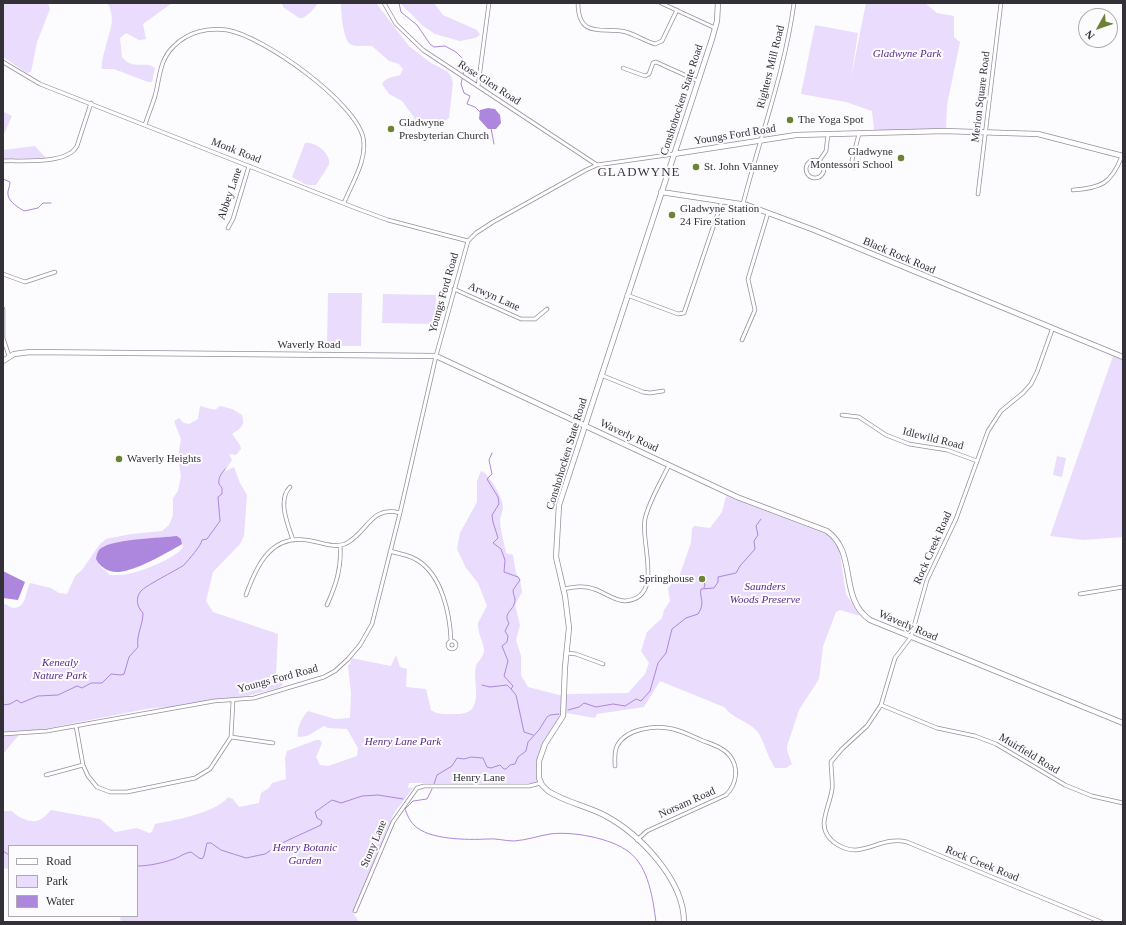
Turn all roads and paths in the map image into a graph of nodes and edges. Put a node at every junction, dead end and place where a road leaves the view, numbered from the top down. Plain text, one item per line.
1 (384, 3) edge
2 (489, 3) edge
3 (578, 3) edge
4 (662, 3) edge
5 (718, 3) edge
6 (794, 3) edge
7 (1000, 3) edge
8 (677, 10) junction
9 (715, 28) junction
10 (3, 62) edge
11 (623, 68) dead end
12 (698, 81) junction
13 (478, 86) junction
14 (90, 103) junction
15 (145, 125) junction
16 (985, 132) junction
17 (828, 134) junction
18 (859, 134) junction
19 (760, 140) junction
20 (674, 154) junction
21 (1122, 156) edge
22 (3, 161) edge
23 (819, 161) junction
24 (597, 165) junction
25 (249, 166) junction
26 (854, 168) dead end
27 (1073, 190) dead end
28 (661, 192) junction
29 (978, 194) dead end
30 (722, 201) junction
31 (344, 203) junction
32 (743, 204) junction
33 (768, 212) junction
34 (228, 228) dead end
35 (468, 241) junction
36 (55, 272) dead end
37 (3, 274) edge
38 (454, 288) junction
39 (627, 295) junction
40 (3, 309) edge
41 (547, 309) dead end
42 (1052, 330) junction
43 (742, 340) dead end
44 (9, 356) junction
45 (436, 356) junction
46 (1123, 357) edge
47 (3, 361) edge
48 (601, 375) junction
49 (663, 391) dead end
50 (842, 415) dead end
51 (585, 426) junction
52 (977, 461) junction
53 (669, 465) junction
54 (290, 487) dead end
55 (400, 513) junction
56 (293, 540) junction
57 (340, 545) junction
58 (390, 551) junction
59 (1123, 587) edge
60 (563, 589) junction
61 (1080, 594) dead end
62 (246, 595) dead end
63 (327, 605) dead end
64 (911, 637) junction
65 (451, 641) dead end
66 (566, 653) junction
67 (603, 664) dead end
68 (234, 701) junction
69 (881, 705) junction
70 (1123, 723) edge
71 (76, 726) junction
72 (3, 734) edge
73 (231, 737) junction
74 (273, 743) dead end
75 (82, 765) junction
76 (615, 766) dead end
77 (46, 775) dead end
78 (541, 783) junction
79 (417, 788) joint
80 (1123, 803) edge
81 (637, 840) junction
82 (355, 912) dead end
83 (684, 922) edge
84 (1102, 922) edge

1 - 13 street, Rose Glen Road
2 - 13 street
3 - 8 street
4 - 8 street
5 - 9 street, Conshohocken State Road
6 - 19 street, Righters Mill Road
7 - 16 street, Merion Square Road
8 - 9 street
9 - 12 street, Conshohocken State Road
10 - 14 street, Monk Road
11 - 12 street
12 - 20 street, Conshohocken State Road
13 - 24 street, Rose Glen Road
14 - 15 street, Monk Road
14 - 22 street
15 - 25 street, Monk Road
15 - 31 street
16 - 18 street, Youngs Ford Road
16 - 21 street, Youngs Ford Road
16 - 29 street, Merion Square Road
17 - 18 street, Youngs Ford Road
17 - 19 street, Youngs Ford Road
17 - 23 street
18 - 26 street
19 - 20 street, Youngs Ford Road
19 - 32 street, Righters Mill Road
20 - 24 street, Youngs Ford Road
20 - 28 street, Conshohocken State Road
21 - 27 street
23 - 23 street
24 - 35 street, Youngs Ford Road
25 - 31 street, Monk Road
25 - 34 street, Abbey Lane
28 - 30 street, Black Rock Road
28 - 39 street, Conshohocken State Road
30 - 32 street, Black Rock Road
30 - 39 street
31 - 35 street, Monk Road
32 - 33 street, Black Rock Road
33 - 42 street, Black Rock Road
33 - 43 street
35 - 38 street, Youngs Ford Road
36 - 37 street
38 - 41 street, Arwyn Lane
38 - 45 street, Youngs Ford Road
39 - 48 street, Conshohocken State Road
40 - 44 street
42 - 46 street, Black Rock Road
42 - 52 street, Rock Creek Road
44 - 45 street, Waverly Road
44 - 47 street, Waverly Road
45 - 51 street, Waverly Road
45 - 55 street, Youngs Ford Road
48 - 49 street
48 - 51 street, Conshohocken State Road
50 - 52 street, Idlewild Road
51 - 53 street, Waverly Road
51 - 60 street, Conshohocken State Road
52 - 64 street, Rock Creek Road
53 - 60 street
53 - 64 street, Waverly Road
54 - 56 street
55 - 57 street
55 - 58 street, Youngs Ford Road
56 - 57 street
56 - 62 street
57 - 63 street
58 - 65 street
58 - 68 street, Youngs Ford Road
59 - 61 street
60 - 66 street, Conshohocken State Road
64 - 69 street, Rock Creek Road
64 - 70 street, Waverly Road
66 - 67 street
66 - 78 street, Conshohocken State Road
68 - 71 street, Youngs Ford Road
68 - 73 street
69 - 80 street, Muirfield Road
69 - 84 street, Rock Creek Road
71 - 72 street, Youngs Ford Road
71 - 75 street
73 - 74 street
73 - 75 street
75 - 77 street
76 - 81 street, Norsam Road
78 - 79 street, Henry Lane
78 - 81 street
79 - 82 street, Stony Lane
81 - 83 street

